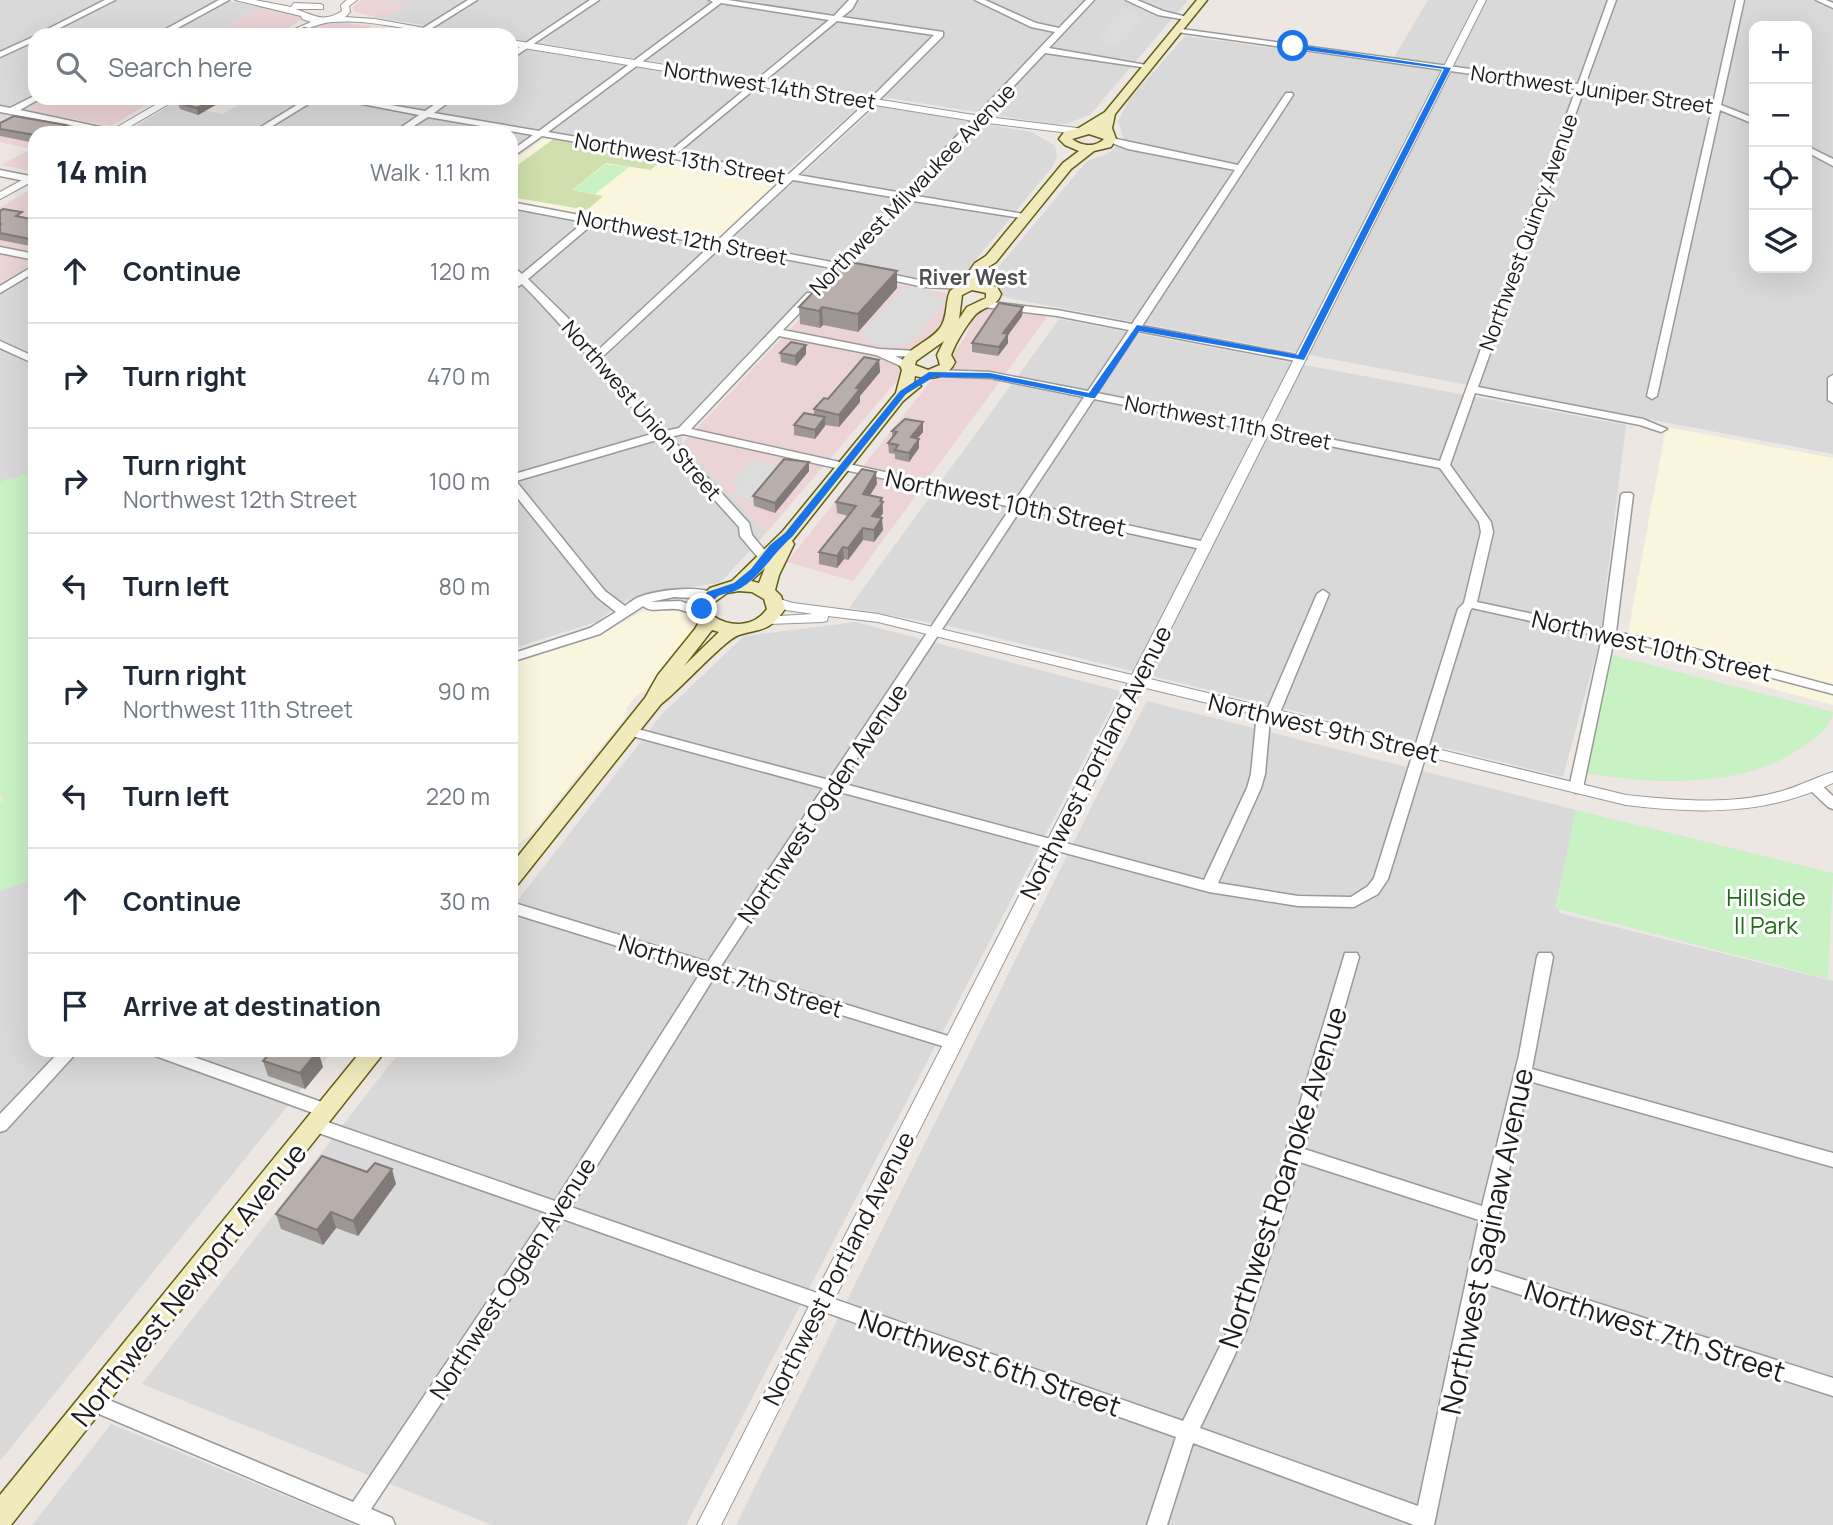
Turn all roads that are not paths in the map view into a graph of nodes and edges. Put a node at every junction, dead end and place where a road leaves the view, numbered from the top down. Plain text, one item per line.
1 (111, 0) edge
2 (225, 0) edge
3 (240, 0) edge
4 (353, 0) edge
5 (472, 0) edge
6 (595, 0) edge
7 (717, 0) edge
8 (853, 0) edge
9 (979, 0) edge
10 (1090, 0) edge
11 (1130, 0) edge
12 (1202, 0) edge
13 (1482, 0) edge
14 (1612, 0) edge
15 (1740, 0) edge
16 (1820, 0) edge
17 (278, 6) junction
18 (340, 6) edge
19 (1833, 6) edge
20 (320, 7) junction
21 (305, 16) junction
22 (834, 18) junction
23 (1187, 18) junction
24 (334, 19) junction
25 (323, 21) junction
26 (375, 22) junction
27 (54, 28) edge
28 (172, 28) edge
29 (290, 28) edge
30 (304, 28) edge
31 (403, 28) edge
32 (427, 28) edge
33 (1177, 30) junction
34 (1061, 31) junction
35 (0, 40) edge
36 (28, 41) edge
37 (22, 44) junction
38 (518, 44) edge
39 (28, 45) edge
40 (527, 46) junction
41 (1043, 50) junction
42 (518, 52) edge
43 (0, 55) edge
44 (636, 64) junction
45 (1148, 66) junction
46 (1448, 68) junction
47 (757, 83) junction
48 (1581, 86) junction
49 (1289, 95) dead end
50 (873, 101) junction
51 (28, 103) edge
52 (162, 105) edge
53 (302, 105) edge
54 (375, 105) edge
55 (440, 105) edge
56 (1716, 106) junction
57 (0, 109) edge
58 (12, 111) junction
59 (426, 114) junction
60 (1110, 114) junction
61 (980, 119) junction
62 (1749, 119) edge
63 (87, 126) edge
64 (127, 126) edge
65 (267, 126) edge
66 (408, 126) edge
67 (494, 126) edge
68 (1029, 126) junction
69 (518, 130) edge
70 (1080, 130) junction
71 (540, 134) junction
72 (1109, 137) junction
73 (1069, 143) junction
74 (1094, 148) junction
75 (518, 150) edge
76 (1812, 152) edge
77 (670, 156) junction
78 (1172, 156) junction
79 (1833, 163) edge
80 (1067, 166) junction
81 (1241, 168) junction
82 (0, 173) edge
83 (28, 177) edge
84 (791, 177) junction
85 (28, 181) edge
86 (0, 196) edge
87 (905, 197) junction
88 (518, 206) edge
89 (1024, 217) junction
90 (592, 220) junction
91 (718, 243) junction
92 (0, 250) edge
93 (28, 256) edge
94 (991, 259) junction
95 (838, 267) junction
96 (850, 269) edge
97 (863, 271) edge
98 (28, 272) edge
99 (518, 274) edge
100 (523, 278) junction
101 (518, 282) edge
102 (934, 285) junction
103 (966, 286) junction
104 (0, 290) edge
105 (993, 292) junction
106 (955, 300) junction
107 (981, 305) junction
108 (1020, 306) junction
109 (1137, 328) junction
110 (776, 332) junction
111 (0, 344) edge
112 (879, 352) junction
113 (920, 353) junction
114 (28, 357) edge
115 (594, 359) junction
116 (1301, 359) junction
117 (908, 367) junction
118 (941, 367) junction
119 (1833, 378) edge
120 (1471, 389) junction
121 (903, 393) junction
122 (1092, 396) junction
123 (1652, 396) dead end
124 (1833, 400) edge
125 (1265, 429) junction
126 (1661, 429) dead end
127 (683, 431) junction
128 (662, 435) junction
129 (1444, 464) junction
130 (843, 466) junction
131 (518, 479) edge
132 (518, 490) edge
133 (1627, 495) dead end
134 (1019, 505) junction
135 (789, 535) junction
136 (1205, 545) junction
137 (765, 558) junction
138 (737, 586) junction
139 (1323, 594) dead end
140 (711, 595) junction
141 (771, 596) junction
142 (1470, 604) junction
143 (624, 612) junction
144 (835, 614) junction
145 (706, 618) junction
146 (768, 620) junction
147 (734, 629) junction
148 (935, 632) junction
149 (1609, 634) junction
150 (518, 656) edge
151 (1137, 682) junction
152 (1833, 690) edge
153 (654, 700) junction
154 (1268, 714) junction
155 (630, 731) junction
156 (1419, 749) junction
157 (1833, 777) edge
158 (835, 786) junction
159 (1815, 787) junction
160 (1576, 788) junction
161 (1833, 804) edge
162 (1053, 845) junction
163 (518, 870) edge
164 (1209, 887) junction
165 (518, 909) edge
166 (1351, 957) dead end
167 (1545, 957) dead end
168 (711, 969) junction
169 (952, 1042) junction
170 (64, 1057) edge
171 (173, 1057) edge
172 (369, 1057) edge
173 (1522, 1073) junction
174 (321, 1118) junction
175 (0, 1125) edge
176 (1294, 1153) junction
177 (1833, 1160) edge
178 (559, 1209) junction
179 (1489, 1216) junction
180 (1477, 1273) junction
181 (821, 1303) junction
182 (1833, 1387) edge
183 (92, 1402) junction
184 (1187, 1433) junction
185 (357, 1513) junction
186 (0, 1517) edge
187 (1425, 1522) edge
188 (385, 1525) edge
189 (709, 1525) edge
190 (1157, 1525) edge

1 - 27 street
2 - 28 street
3 - 17 street
4 - 18 street
5 - 32 street
6 - 40 street
7 - 22 street
7 - 44 street
8 - 22 street
9 - 34 street
10 - 34 street, Northwest Milwaukee Avenue
11 - 23 street
12 - 23 main road
13 - 46 street, Northwest Portland Avenue
14 - 48 street, Northwest Quincy Avenue
15 - 56 street
16 - 19 street
17 - 20 street
17 - 21 street
18 - 20 street
18 - 24 street
18 - 26 street
20 - 21 street
21 - 25 street
21 - 29 street
22 - 47 street
22 - 50 street
23 - 33 main road
24 - 25 street
24 - 26 street
25 - 30 street
26 - 31 street
33 - 45 main road
33 - 46 street, Northwest Juniper Street
34 - 41 street, Northwest Milwaukee Avenue
35 - 37 street
36 - 37 street
37 - 39 street
37 - 43 street
38 - 40 street, Northwest 14th Street
40 - 42 street
40 - 44 street, Northwest 14th Street
41 - 45 street
41 - 61 street, Northwest Milwaukee Avenue
44 - 47 street, Northwest 14th Street
44 - 71 street
45 - 60 main road
46 - 48 street, Northwest Juniper Street
46 - 116 street, Northwest Portland Avenue
47 - 50 street, Northwest 14th Street
47 - 77 street
48 - 56 street, Northwest Juniper Street
48 - 120 street, Northwest Quincy Avenue
49 - 81 street, Northwest Ogden Avenue
50 - 61 street, Northwest 14th Street
50 - 84 street
51 - 58 street
52 - 64 street
53 - 65 street
54 - 59 street, Northwest 13th Street
55 - 59 street
56 - 62 street, Northwest Juniper Street
56 - 123 street
57 - 58 street
58 - 63 street
59 - 66 street
59 - 67 street, Northwest 13th Street
60 - 70 main road
60 - 72 main road
61 - 68 street, Northwest 14th Street
61 - 87 street, Northwest Milwaukee Avenue
68 - 70 street, Northwest 14th Street
68 - 73 street, Northwest 14th Street
69 - 71 street, Northwest 13th Street
70 - 72 main road
70 - 73 main road
71 - 75 street
71 - 77 street, Northwest 13th Street
72 - 74 main road
72 - 78 street
73 - 74 main road
73 - 80 main road
74 - 78 street
74 - 80 main road
76 - 79 street
77 - 84 street, Northwest 13th Street
78 - 81 street
80 - 89 main road
81 - 109 street, Northwest Ogden Avenue
82 - 83 street
84 - 87 street, Northwest 13th Street
84 - 91 street
85 - 86 street
87 - 89 street, Northwest 13th Street
87 - 95 street, Northwest Milwaukee Avenue
88 - 90 street, Northwest 12th Street
89 - 94 main road
90 - 91 street, Northwest 12th Street
90 - 100 street
91 - 95 street, Northwest 12th Street
91 - 115 street
92 - 93 street
94 - 103 main road
94 - 105 main road
95 - 96 street, Northwest 12th Street
95 - 110 street, Northwest Milwaukee Avenue
97 - 102 street
98 - 104 street
99 - 100 street, Northwest Union Street
100 - 101 street
100 - 115 street, Northwest Union Street
102 - 103 street
102 - 106 street
103 - 105 main road
103 - 106 main road
105 - 107 main road
105 - 108 street
106 - 113 main road
107 - 108 street
107 - 118 main road
108 - 109 street
109 - 116 street
109 - 122 street, Northwest Ogden Avenue
110 - 112 street
110 - 127 street, Northwest Milwaukee Avenue
111 - 114 street
112 - 113 street
112 - 117 street
113 - 117 main road
115 - 128 street, Northwest Union Street
116 - 125 street, Northwest Portland Avenue
117 - 118 main road
117 - 121 main road
118 - 121 main road
118 - 122 street, Northwest 11th Street
119 - 124 street
120 - 126 street
120 - 129 street, Northwest Quincy Avenue
121 - 130 main road
122 - 125 street, Northwest 11th Street
122 - 134 street, Northwest Ogden Avenue
125 - 129 street, Northwest 11th Street
125 - 136 street, Northwest Portland Avenue
127 - 128 street
127 - 130 street, Northwest 10th Street
128 - 131 street
128 - 137 street, Northwest Union Street
129 - 142 street
130 - 134 street, Northwest 10th Street
130 - 135 main road
132 - 143 street
133 - 149 street
134 - 136 street, Northwest 10th Street
134 - 148 street, Northwest Ogden Avenue
135 - 137 main road
135 - 141 main road
136 - 151 street, Northwest Portland Avenue
137 - 138 main road
138 - 140 main road
138 - 141 main road
139 - 154 street
140 - 143 street
140 - 145 main road
141 - 144 street, Northwest 9th Street
141 - 146 main road
142 - 149 street, Northwest 10th Street
142 - 156 street
143 - 145 street
143 - 150 street
144 - 146 street, Northwest 9th Street
144 - 148 street, Northwest 9th Street
145 - 147 main road
145 - 153 main road
146 - 147 main road
147 - 153 main road
148 - 151 street, Northwest 9th Street
148 - 158 street, Northwest Ogden Avenue
149 - 152 street, Northwest 10th Street
149 - 160 street
151 - 154 street, Northwest 9th Street
151 - 162 street, Northwest Portland Avenue
153 - 155 main road
154 - 156 street, Northwest 9th Street
154 - 164 street
155 - 158 street
155 - 163 main road
156 - 160 street, Northwest 9th Street
156 - 164 street
157 - 159 street, Northwest 9th Street
158 - 162 street
158 - 168 street, Northwest Ogden Avenue
159 - 160 street, Northwest 9th Street
159 - 161 street
162 - 164 street
162 - 169 street, Northwest Portland Avenue
165 - 168 street, Northwest 7th Street
166 - 176 street, Northwest Roanoke Avenue
167 - 173 street, Northwest Saginaw Avenue
168 - 169 street, Northwest 7th Street
168 - 178 street, Northwest Ogden Avenue
169 - 181 street, Northwest Portland Avenue
170 - 175 street
171 - 174 street, Northwest 6th Street
172 - 174 main road, Northwest Newport Avenue
173 - 177 street
173 - 179 street, Northwest Saginaw Avenue
174 - 178 street, Northwest 6th Street
174 - 183 main road, Northwest Newport Avenue
176 - 179 street
176 - 184 street, Northwest Roanoke Avenue
178 - 181 street, Northwest 6th Street
178 - 185 street, Northwest Ogden Avenue
179 - 180 street, Northwest Saginaw Avenue
180 - 182 street, Northwest 7th Street
180 - 187 street, Northwest Saginaw Avenue
181 - 184 street, Northwest 6th Street
181 - 189 street, Northwest Portland Avenue
183 - 185 street
183 - 186 main road, Northwest Newport Avenue
184 - 187 street, Northwest 6th Street
184 - 190 street
185 - 188 street

